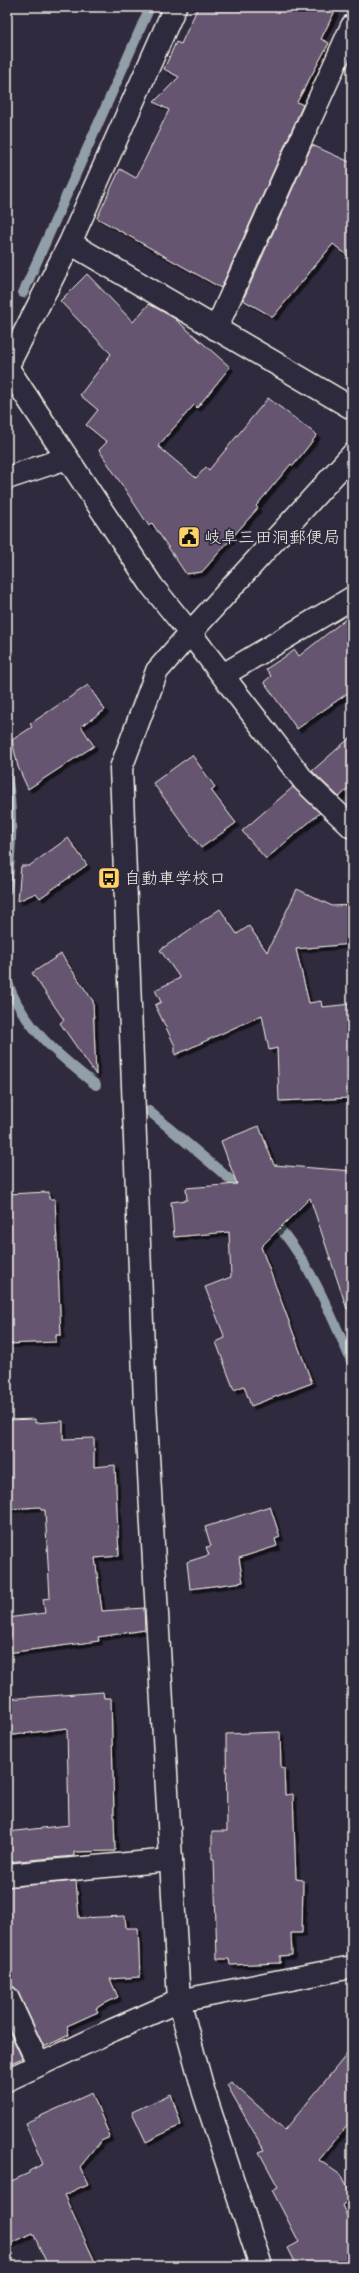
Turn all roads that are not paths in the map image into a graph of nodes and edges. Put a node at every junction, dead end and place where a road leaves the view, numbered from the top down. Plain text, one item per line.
1 (175, 7) edge
2 (352, 26) edge
3 (70, 243) junction
4 (216, 328) junction
5 (7, 367) edge
6 (352, 408) edge
7 (352, 455) edge
8 (67, 458) junction
9 (7, 478) edge
10 (352, 598) edge
11 (190, 633) junction
12 (223, 676) junction
13 (352, 827) edge
14 (171, 1860) junction
15 (7, 1875) edge
16 (352, 1966) edge
17 (7, 1997) edge
18 (180, 2001) junction
19 (39, 2065) junction
20 (7, 2080) edge
21 (261, 2266) edge

1 - 3 street
2 - 4 street
3 - 4 street
3 - 5 street
4 - 6 street
5 - 8 street
7 - 11 street
8 - 9 street
8 - 11 street
10 - 12 street
11 - 12 street
11 - 14 street
12 - 13 street
14 - 15 street
14 - 18 street
16 - 18 street
17 - 19 street
18 - 19 street
18 - 21 street
19 - 20 street

